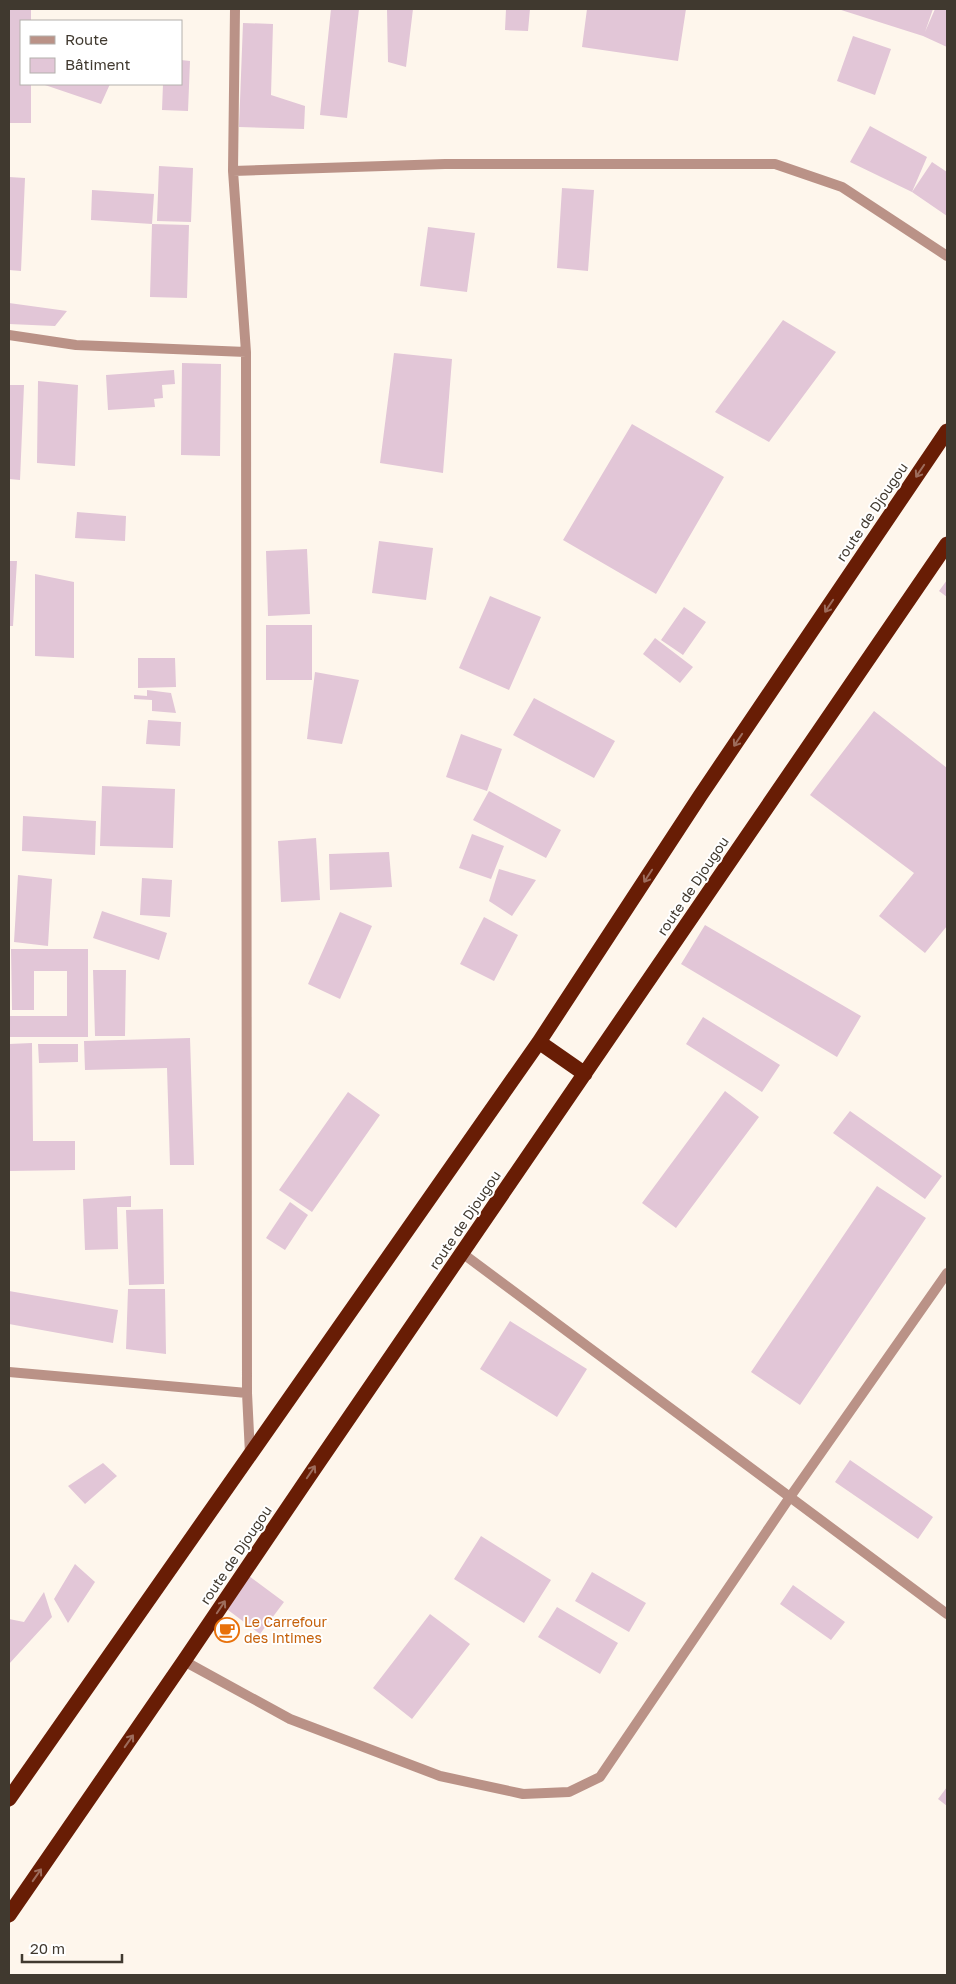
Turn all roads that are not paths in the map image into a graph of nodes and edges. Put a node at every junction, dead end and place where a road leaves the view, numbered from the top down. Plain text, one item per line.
1 (235, 9) edge
2 (233, 171) junction
3 (947, 256) edge
4 (9, 335) edge
5 (246, 352) junction
6 (947, 431) edge
7 (947, 544) edge
8 (539, 1042) junction
9 (584, 1074) junction
10 (462, 1253) junction
11 (947, 1273) edge
12 (9, 1372) edge
13 (247, 1394) junction
14 (250, 1454) junction
15 (790, 1497) junction
16 (947, 1614) edge
17 (184, 1661) junction
18 (9, 1799) edge
19 (9, 1915) edge

1 - 2 street
2 - 3 street
2 - 5 street
4 - 5 street
5 - 13 street
6 -> 8 highway, route de Djougou
7 - 9 highway, route de Djougou
8 - 9 highway
8 - 14 highway, route de Djougou
9 - 10 highway, route de Djougou
10 - 15 street
17 -> 10 highway, route de Djougou
11 - 15 street
12 - 13 street
13 - 14 street
14 - 18 highway, route de Djougou
15 - 16 street
15 - 17 street
19 -> 17 highway, route de Djougou

